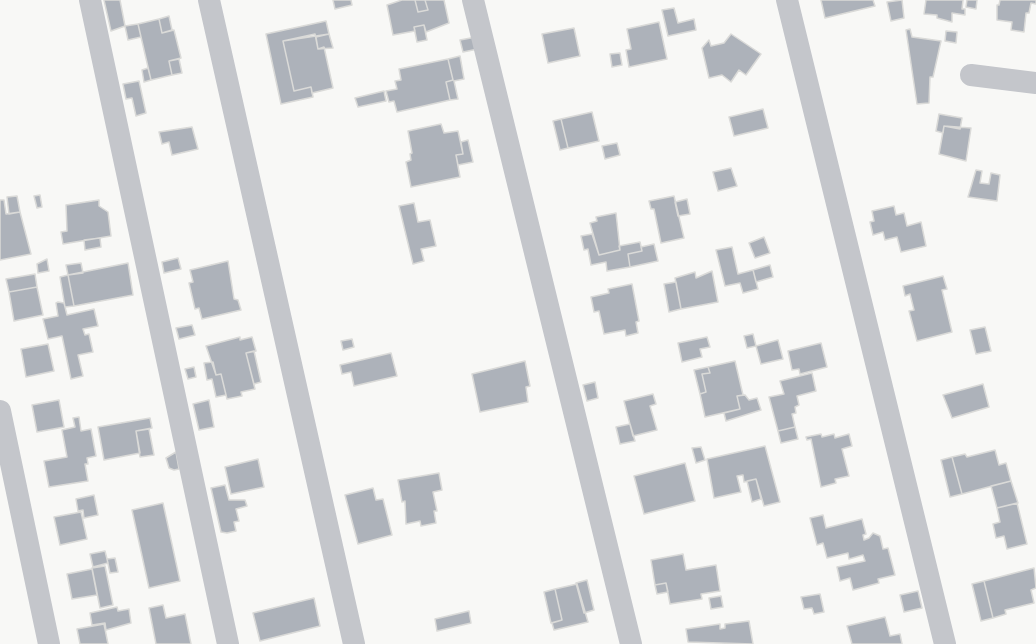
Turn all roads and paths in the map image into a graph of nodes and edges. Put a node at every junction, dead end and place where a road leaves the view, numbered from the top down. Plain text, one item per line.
1 (90, 0) edge
2 (209, 0) edge
3 (473, 0) edge
4 (787, 0) edge
5 (971, 75) dead end
6 (1036, 83) edge
7 (0, 411) edge
8 (49, 644) edge
9 (228, 644) edge
10 (354, 644) edge
11 (631, 644) edge
12 (945, 644) edge

1 - 9 street
2 - 10 street
3 - 11 street
4 - 12 street
5 - 6 street
7 - 8 street

